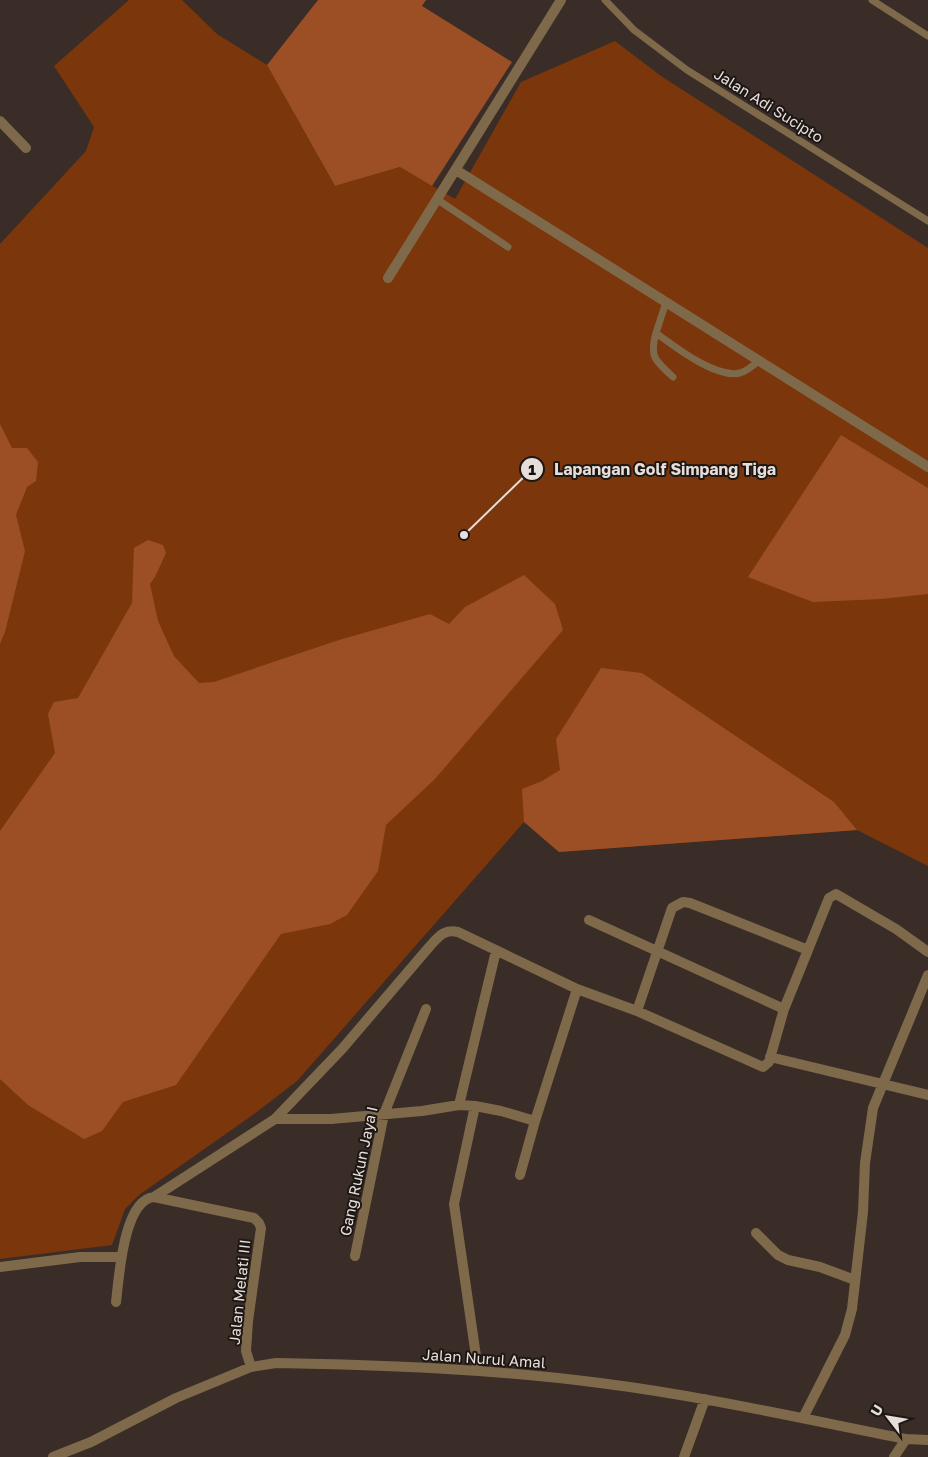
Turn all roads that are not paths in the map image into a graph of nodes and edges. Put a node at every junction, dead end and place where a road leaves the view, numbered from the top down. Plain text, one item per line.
1 (560, 0) edge
2 (605, 0) edge
3 (872, 0) edge
4 (928, 36) edge
5 (0, 121) edge
6 (26, 148) dead end
7 (456, 170) junction
8 (438, 200) junction
9 (928, 221) edge
10 (508, 247) dead end
11 (388, 278) dead end
12 (666, 302) junction
13 (656, 333) junction
14 (760, 360) junction
15 (674, 377) dead end
16 (928, 467) edge
17 (589, 920) dead end
18 (808, 950) junction
19 (496, 951) junction
20 (928, 952) edge
21 (658, 953) junction
22 (928, 975) edge
23 (577, 988) junction
24 (426, 1008) dead end
25 (784, 1009) junction
26 (637, 1011) junction
27 (770, 1057) junction
28 (882, 1083) junction
29 (928, 1095) edge
30 (459, 1105) junction
31 (475, 1106) junction
32 (384, 1114) junction
33 (274, 1119) junction
34 (535, 1121) junction
35 (520, 1175) dead end
36 (154, 1197) junction
37 (756, 1234) dead end
38 (355, 1256) dead end
39 (121, 1257) junction
40 (0, 1267) edge
41 (855, 1280) junction
42 (116, 1302) dead end
43 (251, 1367) junction
44 (478, 1370) junction
45 (705, 1398) junction
46 (803, 1418) junction
47 (906, 1439) junction
48 (928, 1440) edge
49 (53, 1457) edge
50 (684, 1457) edge
51 (894, 1457) edge

1 - 7 street
2 - 9 lane, Jalan Adi Sucipto
3 - 4 lane
5 - 6 street
7 - 8 street
7 - 12 street
8 - 10 lane
8 - 11 street
12 - 13 lane
12 - 14 street
13 - 14 lane
13 - 15 lane
14 - 16 street
17 - 21 street
18 - 20 street
18 - 21 street
18 - 25 street
19 - 23 street
19 - 30 street
19 - 33 street
21 - 25 street
21 - 26 street
22 - 28 street
23 - 26 street
23 - 34 street
24 - 32 street, Gang Rukun Jaya I
25 - 27 street
26 - 27 street
27 - 28 street
28 - 29 street
28 - 41 street
30 - 31 street
30 - 32 street
31 - 34 street
31 - 44 street
32 - 33 street
32 - 38 street, Gang Rukun Jaya I
33 - 36 street
34 - 35 street
36 - 39 street
36 - 43 street, Jalan Melati III
37 - 41 street
39 - 40 street
39 - 42 street
41 - 46 street
43 - 44 street, Jalan Nurul Amal
43 - 49 street, Jalan Nurul Amal
44 - 45 street, Jalan Nurul Amal
45 - 46 street, Jalan Nurul Amal
45 - 50 street
46 - 47 street, Jalan Nurul Amal
47 - 48 street, Jalan Nurul Amal
47 - 51 street

